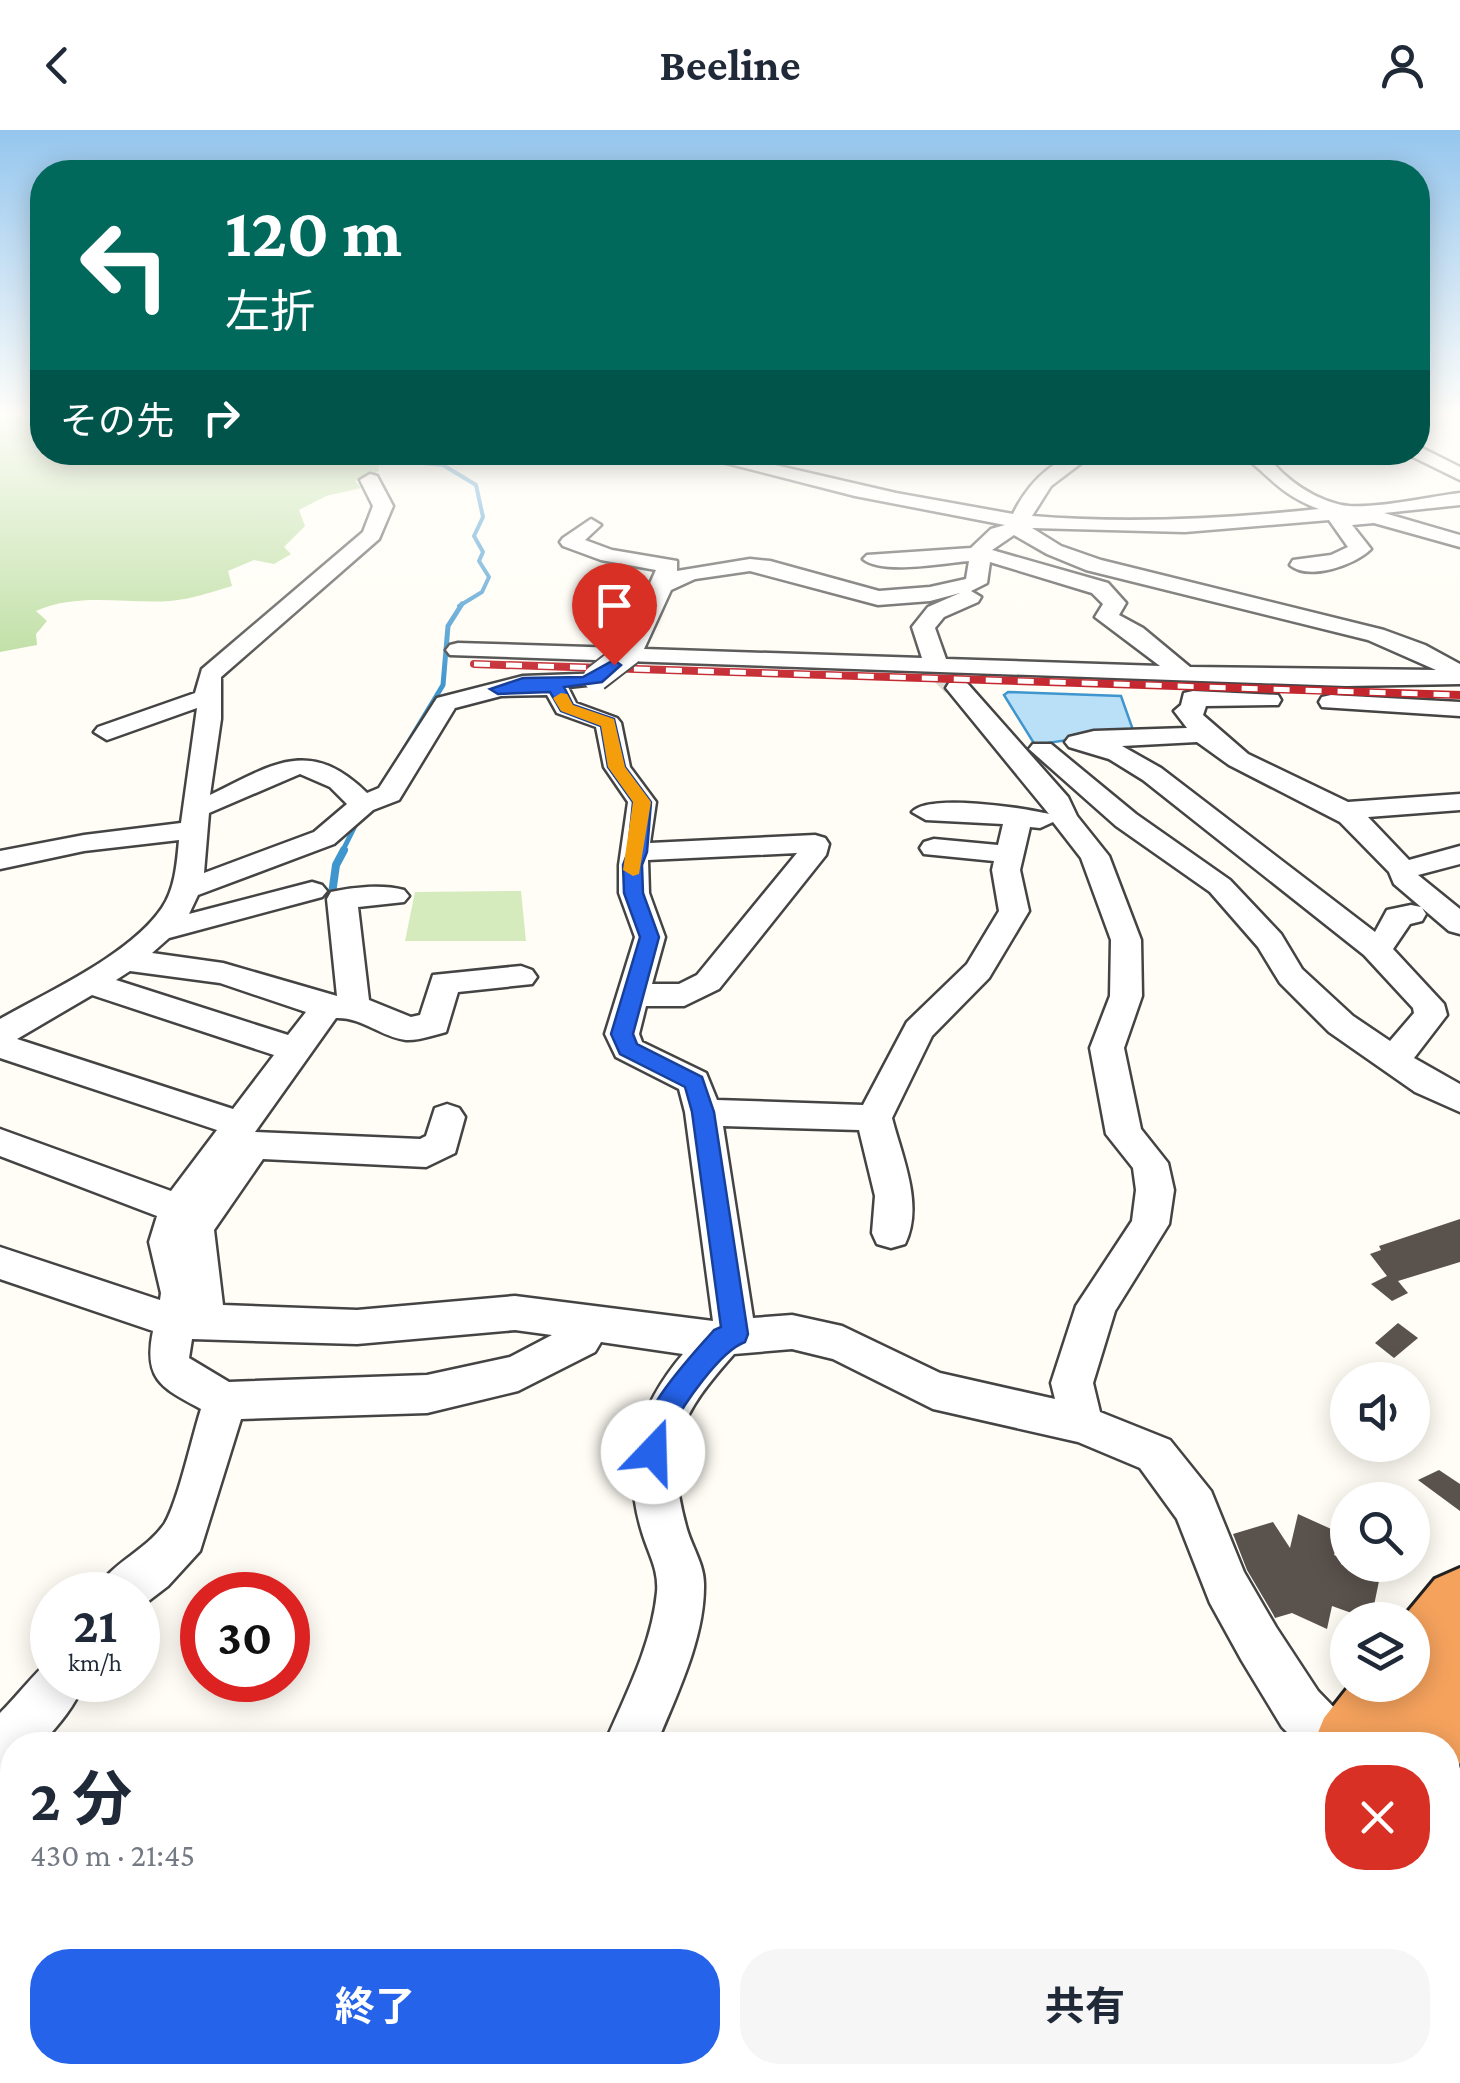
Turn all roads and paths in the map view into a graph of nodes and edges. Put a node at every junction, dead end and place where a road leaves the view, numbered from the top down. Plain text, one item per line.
1 (383, 504) edge
2 (937, 504) edge
3 (1027, 504) edge
4 (1324, 504) edge
5 (1424, 504) edge
6 (954, 509) junction
7 (1354, 514) junction
8 (1018, 524) junction
9 (591, 525) dead end
10 (1460, 542) edge
11 (980, 559) junction
12 (873, 564) dead end
13 (1301, 565) dead end
14 (665, 584) junction
15 (458, 650) dead end
16 (937, 666) junction
17 (1183, 673) junction
18 (1460, 675) edge
19 (958, 688) tunnel mouth
20 (498, 689) junction
21 (207, 698) junction
22 (1460, 709) edge
23 (1192, 719) junction
24 (107, 732) dead end
25 (1078, 742) junction
26 (1028, 750) junction
27 (374, 800) junction
28 (1460, 802) edge
29 (926, 812) dead end
30 (1344, 812) junction
31 (1064, 818) junction
32 (194, 820) junction
33 (1018, 820) junction
34 (1242, 844) junction
35 (934, 848) dead end
36 (638, 852) junction
37 (1009, 854) junction
38 (1447, 859) edge
39 (0, 860) edge
40 (1188, 861) junction
41 (1403, 870) junction
42 (1460, 883) edge
43 (186, 889) junction
44 (312, 891) dead end
45 (394, 896) dead end
46 (1411, 914) dead end
47 (1460, 924) edge
48 (163, 930) junction
49 (1375, 948) junction
50 (124, 960) junction
51 (522, 977) dead end
52 (86, 982) junction
53 (634, 995) junction
54 (341, 1007) junction
55 (0, 1034) edge
56 (0, 1046) edge
57 (294, 1049) junction
58 (1393, 1061) junction
59 (1460, 1099) edge
60 (703, 1112) junction
61 (448, 1117) dead end
62 (874, 1118) junction
63 (239, 1124) junction
64 (0, 1142) edge
65 (178, 1208) junction
66 (891, 1233) dead end
67 (0, 1264) edge
68 (197, 1315) junction
69 (580, 1325) junction
70 (729, 1336) junction
71 (225, 1401) junction
72 (1082, 1424) junction
73 (148, 1572) edge
74 (1460, 1604) edge
75 (1430, 1642) edge
76 (1460, 1701) edge
77 (47, 1702) edge
78 (1384, 1702) edge
79 (17, 1732) edge
80 (635, 1732) edge
81 (1322, 1732) edge
82 (1361, 1732) edge
83 (1436, 1732) edge

1 - 21 street
2 - 6 street
3 - 8 street
4 - 7 street
5 - 7 street
6 - 8 street
6 - 11 street
7 - 8 street
7 - 10 street
7 - 13 street
8 - 11 street
8 - 18 street
9 - 14 street
11 - 12 street
11 - 14 street
11 - 16 street
11 - 17 street
14 - 20 street, bridge
15 - 16 street
16 - 17 street
17 - 18 street
19 - 26 street
20 - 27 street
20 - 36 street
21 - 24 street
21 - 32 street
22 - 23 street
23 - 25 street
23 - 30 street
25 - 26 street
25 - 34 street
26 - 31 street
26 - 40 street
27 - 32 street
27 - 43 street
28 - 30 street
29 - 33 street
30 - 41 street
31 - 33 street
31 - 72 street
32 - 39 street
32 - 43 street
33 - 37 street
34 - 40 street
34 - 49 street
35 - 37 street
36 - 53 street
36 - 53 street
37 - 62 street
38 - 41 street
38 - 42 street
40 - 58 street
41 - 47 street
43 - 48 street
44 - 48 street
45 - 54 street
46 - 49 street
48 - 50 street
49 - 58 street
50 - 52 street
50 - 54 street
51 - 54 street
52 - 55 street
52 - 57 street
53 - 60 street
54 - 57 street
56 - 63 street
57 - 63 street
58 - 59 street
60 - 62 street
60 - 70 street
61 - 68 street
62 - 66 street
63 - 65 street
64 - 65 street
65 - 68 street
67 - 68 street
68 - 69 street
68 - 71 street
69 - 70 street
69 - 71 street
70 - 72 street
70 - 80 street
71 - 73 street
72 - 81 street
74 - 75 highway
76 - 83 highway
77 - 79 street
78 - 82 highway

